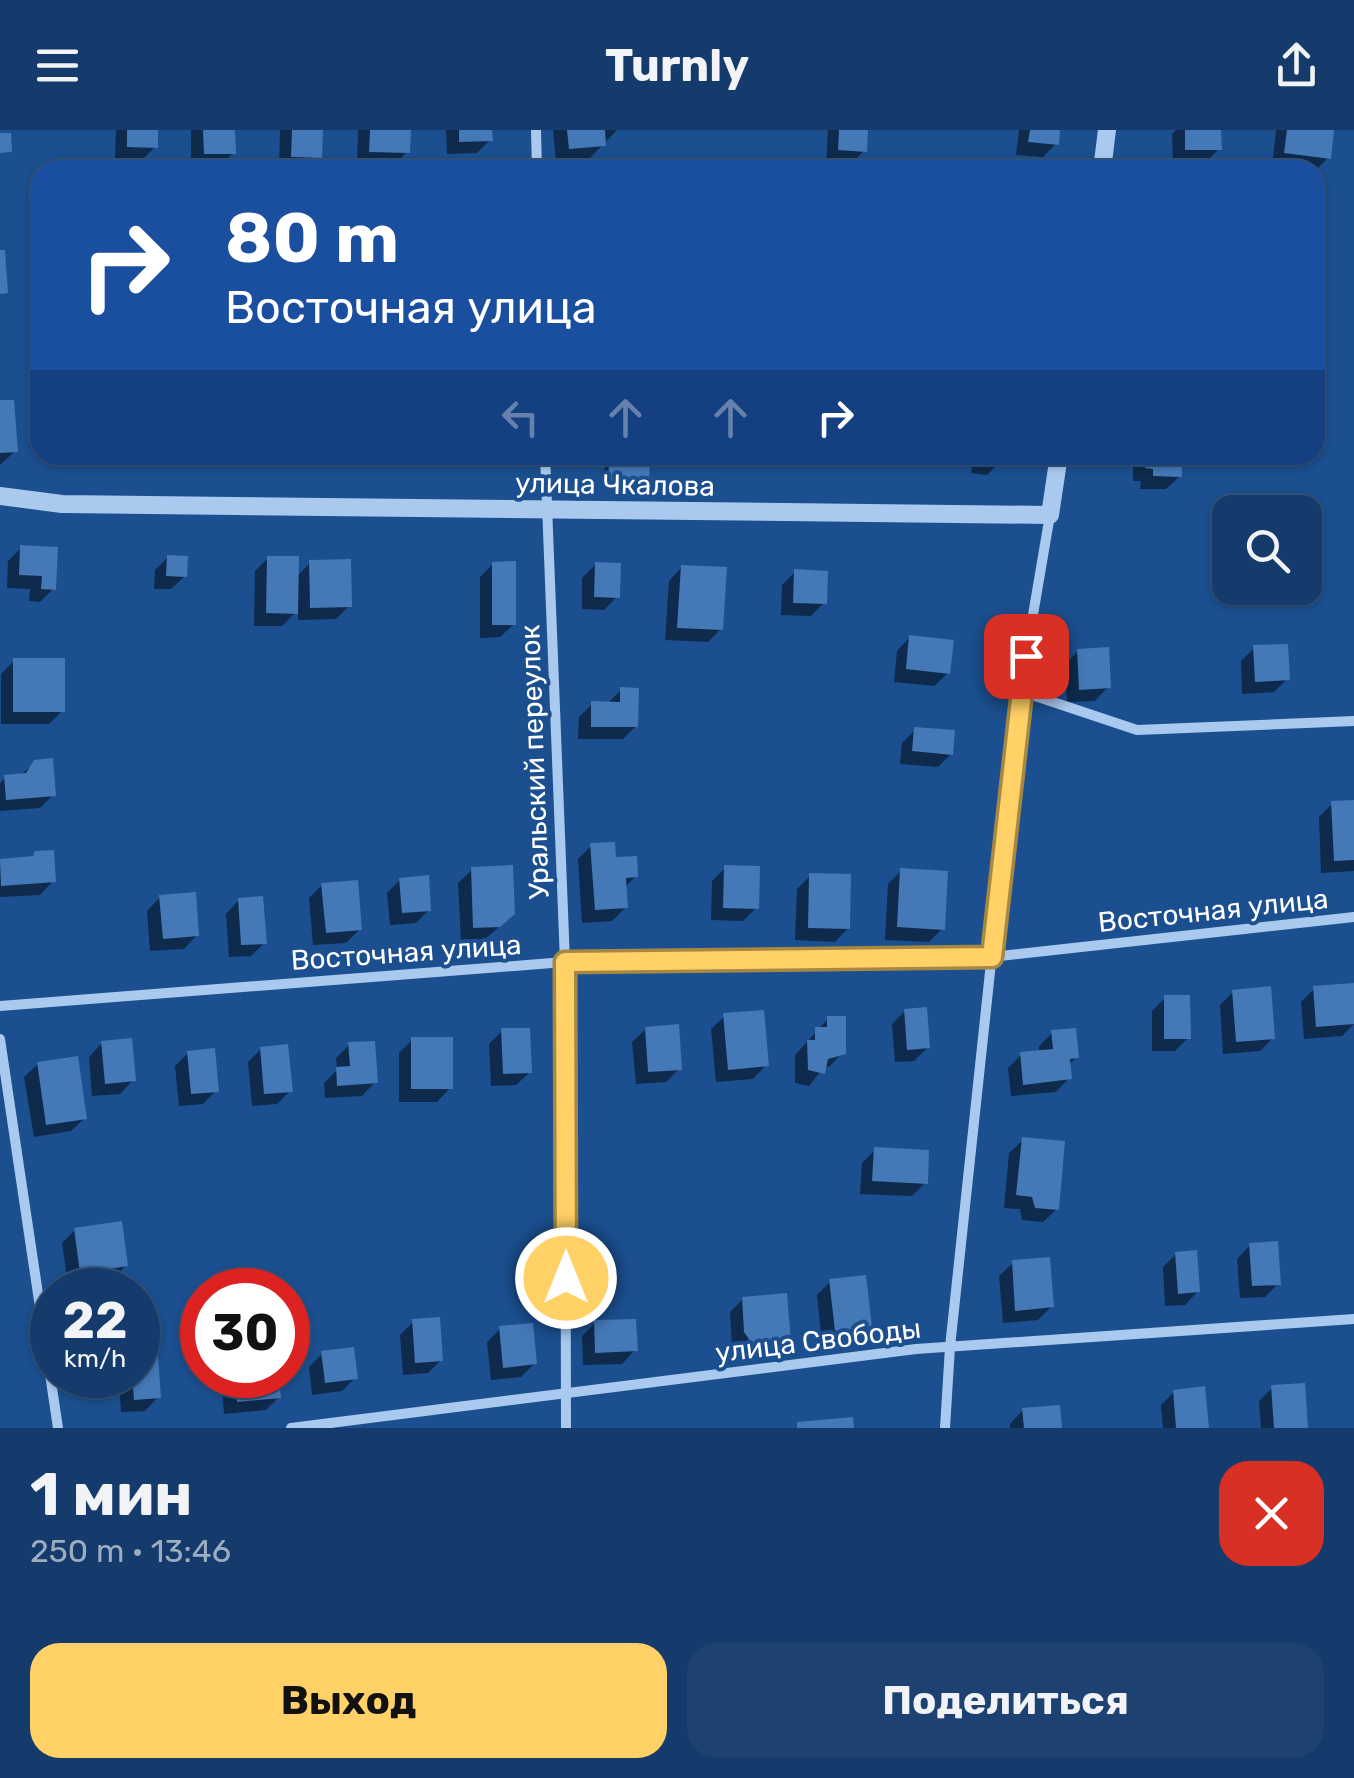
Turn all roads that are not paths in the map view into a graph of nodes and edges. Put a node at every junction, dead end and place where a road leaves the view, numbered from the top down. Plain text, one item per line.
1 (536, 130) edge
2 (1107, 130) edge
3 (537, 160) edge
4 (1103, 160) edge
5 (545, 465) edge
6 (1058, 465) edge
7 (0, 496) edge
8 (546, 511) junction
9 (1050, 515) junction
10 (1020, 691) junction
11 (1354, 722) edge
12 (1354, 917) edge
13 (992, 957) junction
14 (565, 962) junction
15 (0, 1006) edge
16 (0, 1039) edge
17 (1354, 1319) edge
18 (950, 1346) junction
19 (566, 1396) junction
20 (58, 1428) edge
21 (290, 1428) edge
22 (566, 1428) edge
23 (944, 1428) edge

1 - 3 street
2 - 4 street
5 - 8 street, Уральский переулок
6 - 9 street
7 - 8 street, улица Чкалова
8 - 9 street, улица Чкалова
8 - 14 street, Уральский переулок
9 - 10 street
10 - 11 street
10 - 13 street
12 - 13 street, Восточная улица
13 - 14 street, Восточная улица
13 - 18 street
14 - 15 street, Восточная улица
14 - 19 street, Уральский переулок
16 - 20 street
17 - 18 street, улица Свободы
18 - 19 street, улица Свободы
18 - 23 street
19 - 21 street, улица Свободы
19 - 22 street, Уральский переулок

